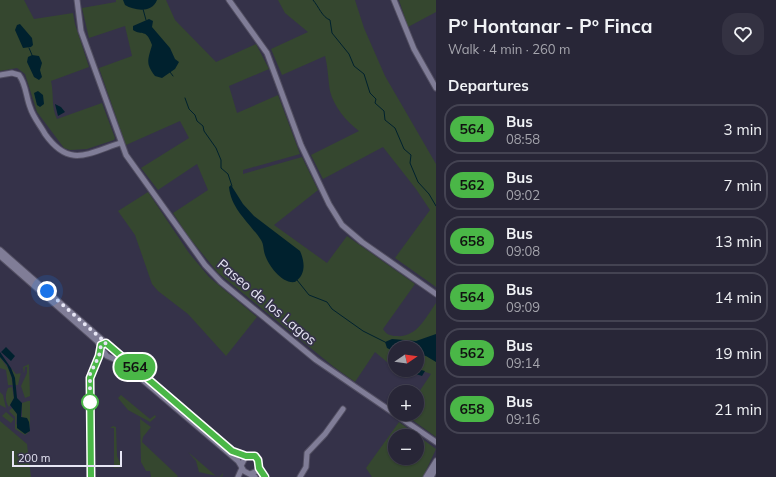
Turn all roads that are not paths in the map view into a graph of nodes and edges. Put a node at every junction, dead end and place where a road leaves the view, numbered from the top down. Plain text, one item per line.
1 (77, 0) edge
2 (229, 0) edge
3 (394, 0) edge
4 (0, 75) edge
5 (436, 88) edge
6 (120, 143) junction
7 (0, 250) edge
8 (0, 256) edge
9 (436, 294) edge
10 (106, 343) junction
11 (101, 348) junction
12 (117, 352) junction
13 (111, 357) junction
14 (97, 362) junction
15 (343, 409) dead end
16 (436, 442) edge
17 (246, 456) junction
18 (436, 461) edge
19 (242, 466) junction
20 (259, 468) junction
21 (436, 468) edge
22 (251, 475) edge
23 (91, 477) edge
24 (238, 477) edge
25 (242, 477) edge
26 (265, 477) edge
27 (300, 477) edge
28 (426, 477) edge
29 (431, 477) edge

1 - 6 street, Paseo de los Lagos
2 - 9 street
3 - 5 street
4 - 6 street
6 - 16 street, Paseo de los Lagos
7 - 10 street
8 - 11 street
10 - 11 street
10 - 12 street
11 - 13 street
11 - 14 street
12 - 13 street
12 - 17 street
13 - 14 street
13 - 19 street
14 - 23 street
15 - 27 street
17 - 19 street
17 - 20 street
18 - 28 street
19 - 22 street
19 - 24 street
20 - 22 street
20 - 26 street
21 - 29 street
22 - 25 street

